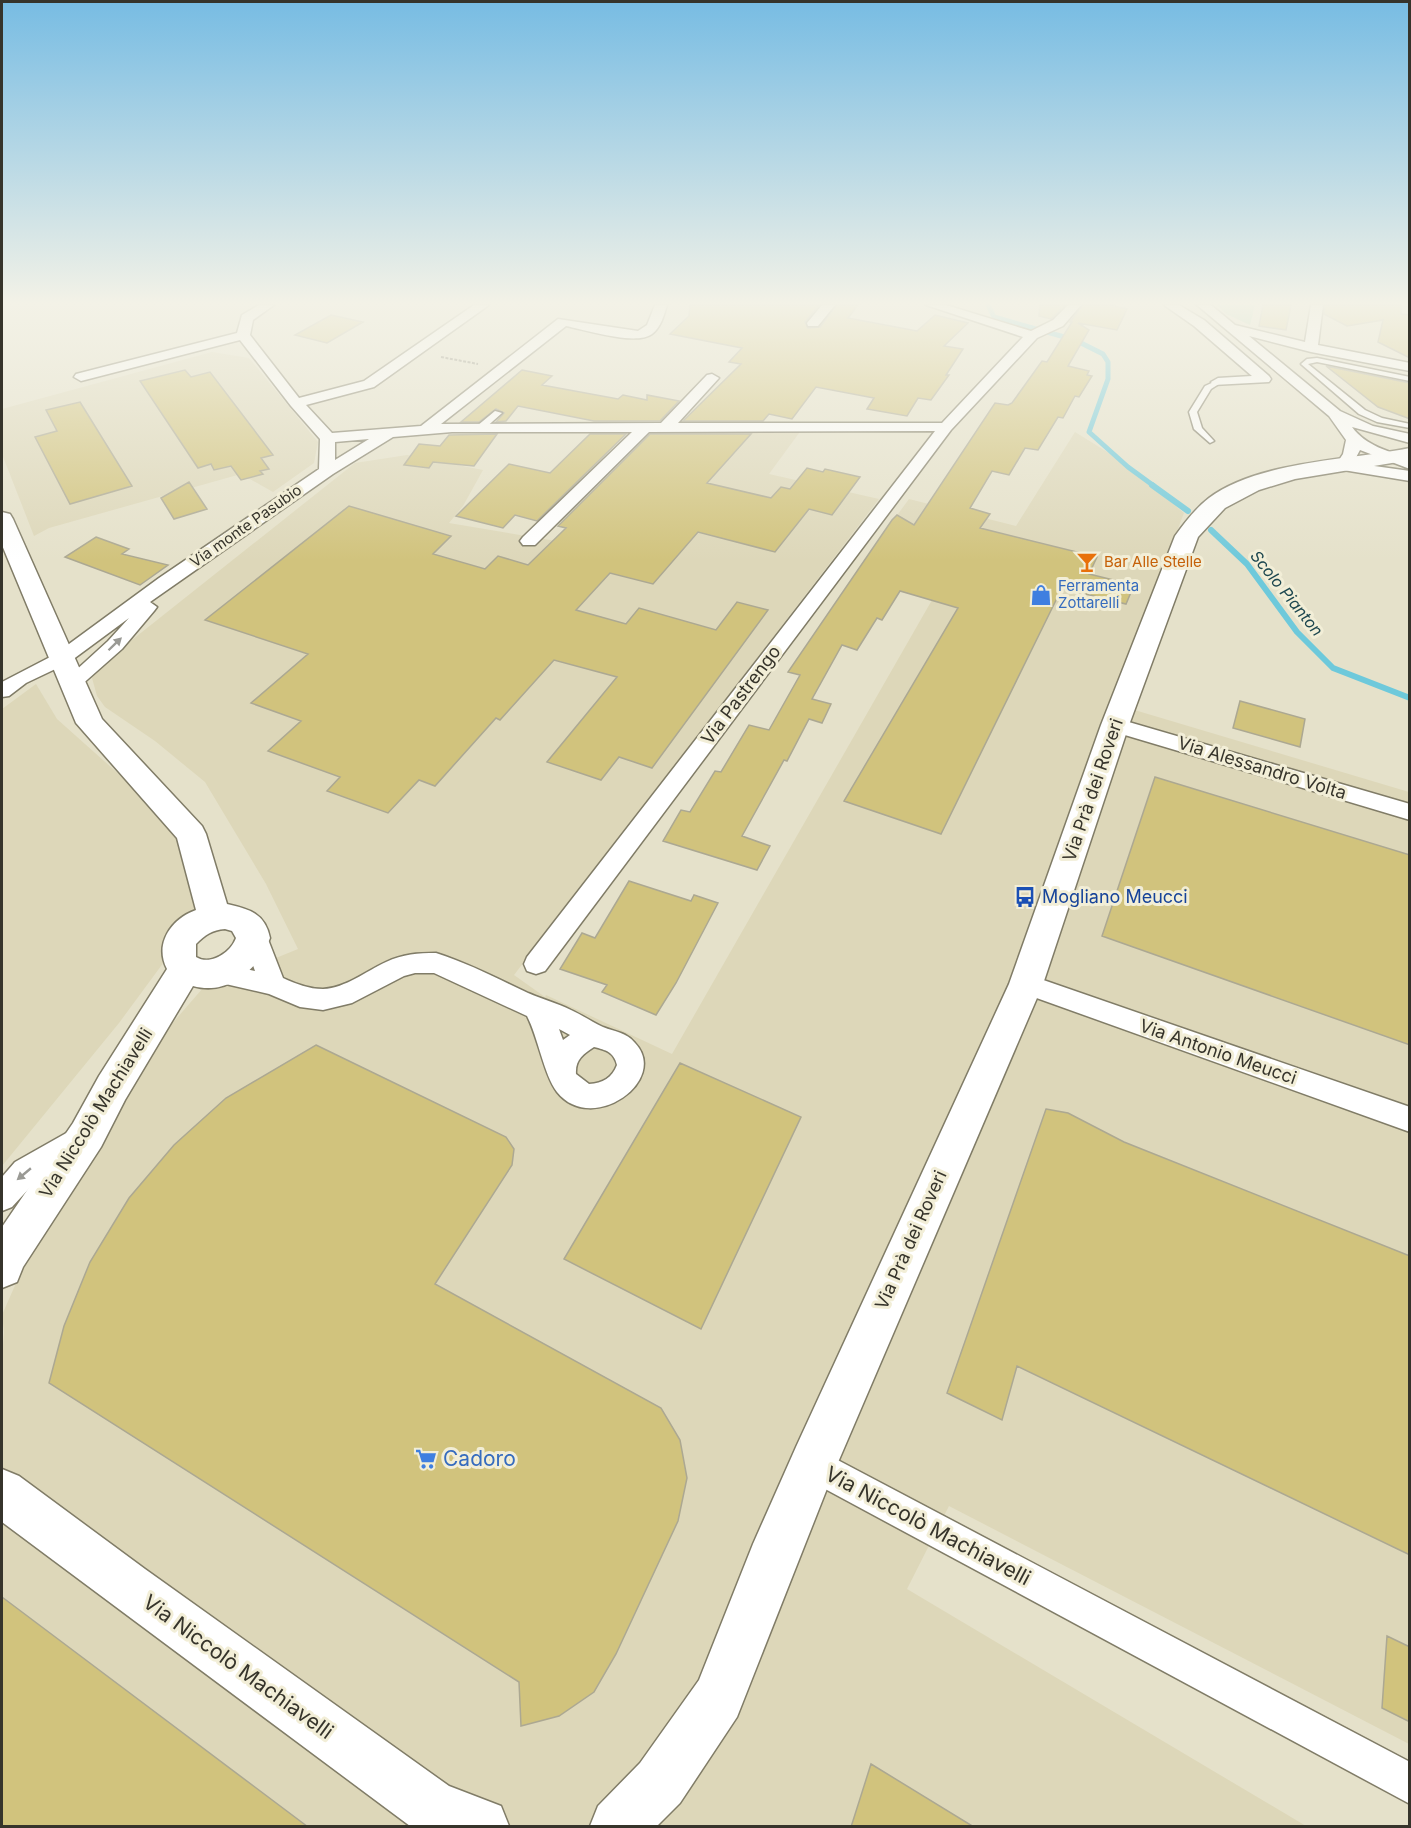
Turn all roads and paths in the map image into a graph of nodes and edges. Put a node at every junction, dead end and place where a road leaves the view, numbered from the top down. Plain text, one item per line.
1 (286, 390) edge
2 (345, 390) edge
3 (474, 390) edge
4 (700, 390) edge
5 (980, 390) edge
6 (1207, 390) edge
7 (1305, 390) edge
8 (1336, 390) edge
9 (296, 403) junction
10 (498, 413) dead end
11 (1335, 414) junction
12 (946, 426) junction
13 (1410, 426) edge
14 (480, 428) junction
15 (426, 429) junction
16 (644, 429) junction
17 (664, 429) junction
18 (392, 432) junction
19 (328, 438) junction
20 (1210, 441) dead end
21 (1348, 453) junction
22 (1407, 457) edge
23 (327, 471) junction
24 (2, 519) edge
25 (529, 541) dead end
26 (165, 582) junction
27 (66, 671) junction
28 (2, 691) edge
29 (1114, 724) junction
30 (1410, 812) edge
31 (213, 917) junction
32 (253, 931) junction
33 (536, 964) dead end
34 (201, 971) junction
35 (1026, 984) junction
36 (273, 985) junction
37 (536, 1008) junction
38 (599, 1037) junction
39 (562, 1072) junction
40 (1410, 1120) edge
41 (87, 1134) junction
42 (2, 1197) edge
43 (3, 1261) edge
44 (813, 1464) junction
45 (2, 1492) edge
46 (1410, 1784) edge
47 (481, 1827) edge
48 (618, 1827) edge

1 - 9 street
2 - 9 street
3 - 15 street
4 - 17 street
5 - 12 street
6 - 20 lane
7 - 11 street
8 - 13 lane
9 - 19 street
10 - 14 lane
11 - 21 street
11 - 22 street
12 - 17 street
12 - 33 street, Via Pastrengo
14 - 15 street
14 - 16 street
15 - 18 street
16 - 17 street
16 - 25 street
18 - 19 street
18 - 23 street, Via monte Pasubio
19 - 23 street
21 - 22 main road, Via Prà dei Roveri
21 - 29 main road, Via Prà dei Roveri
23 - 26 street, Via monte Pasubio
24 - 27 main road
26 - 27 street, Via monte Pasubio
27 -> 26 street, Via monte Pasubio
27 - 28 street
27 - 31 main road
29 - 30 street, Via Alessandro Volta
29 - 35 main road, Via Prà dei Roveri
31 - 32 main road
31 - 34 main road
32 - 34 main road, Via Niccolò Machiavelli
32 - 36 street
34 - 36 street
34 - 41 main road, Via Niccolò Machiavelli
35 - 40 street, Via Antonio Meucci
35 - 44 main road, Via Prà dei Roveri
36 - 37 street
37 - 38 street
37 - 39 street
38 - 39 street
38 - 39 street
41 -> 42 street
41 - 43 main road, Via Niccolò Machiavelli
44 - 46 street, Via Niccolò Machiavelli
44 - 48 main road, Via Niccolò Machiavelli
45 - 47 main road, Via Niccolò Machiavelli

